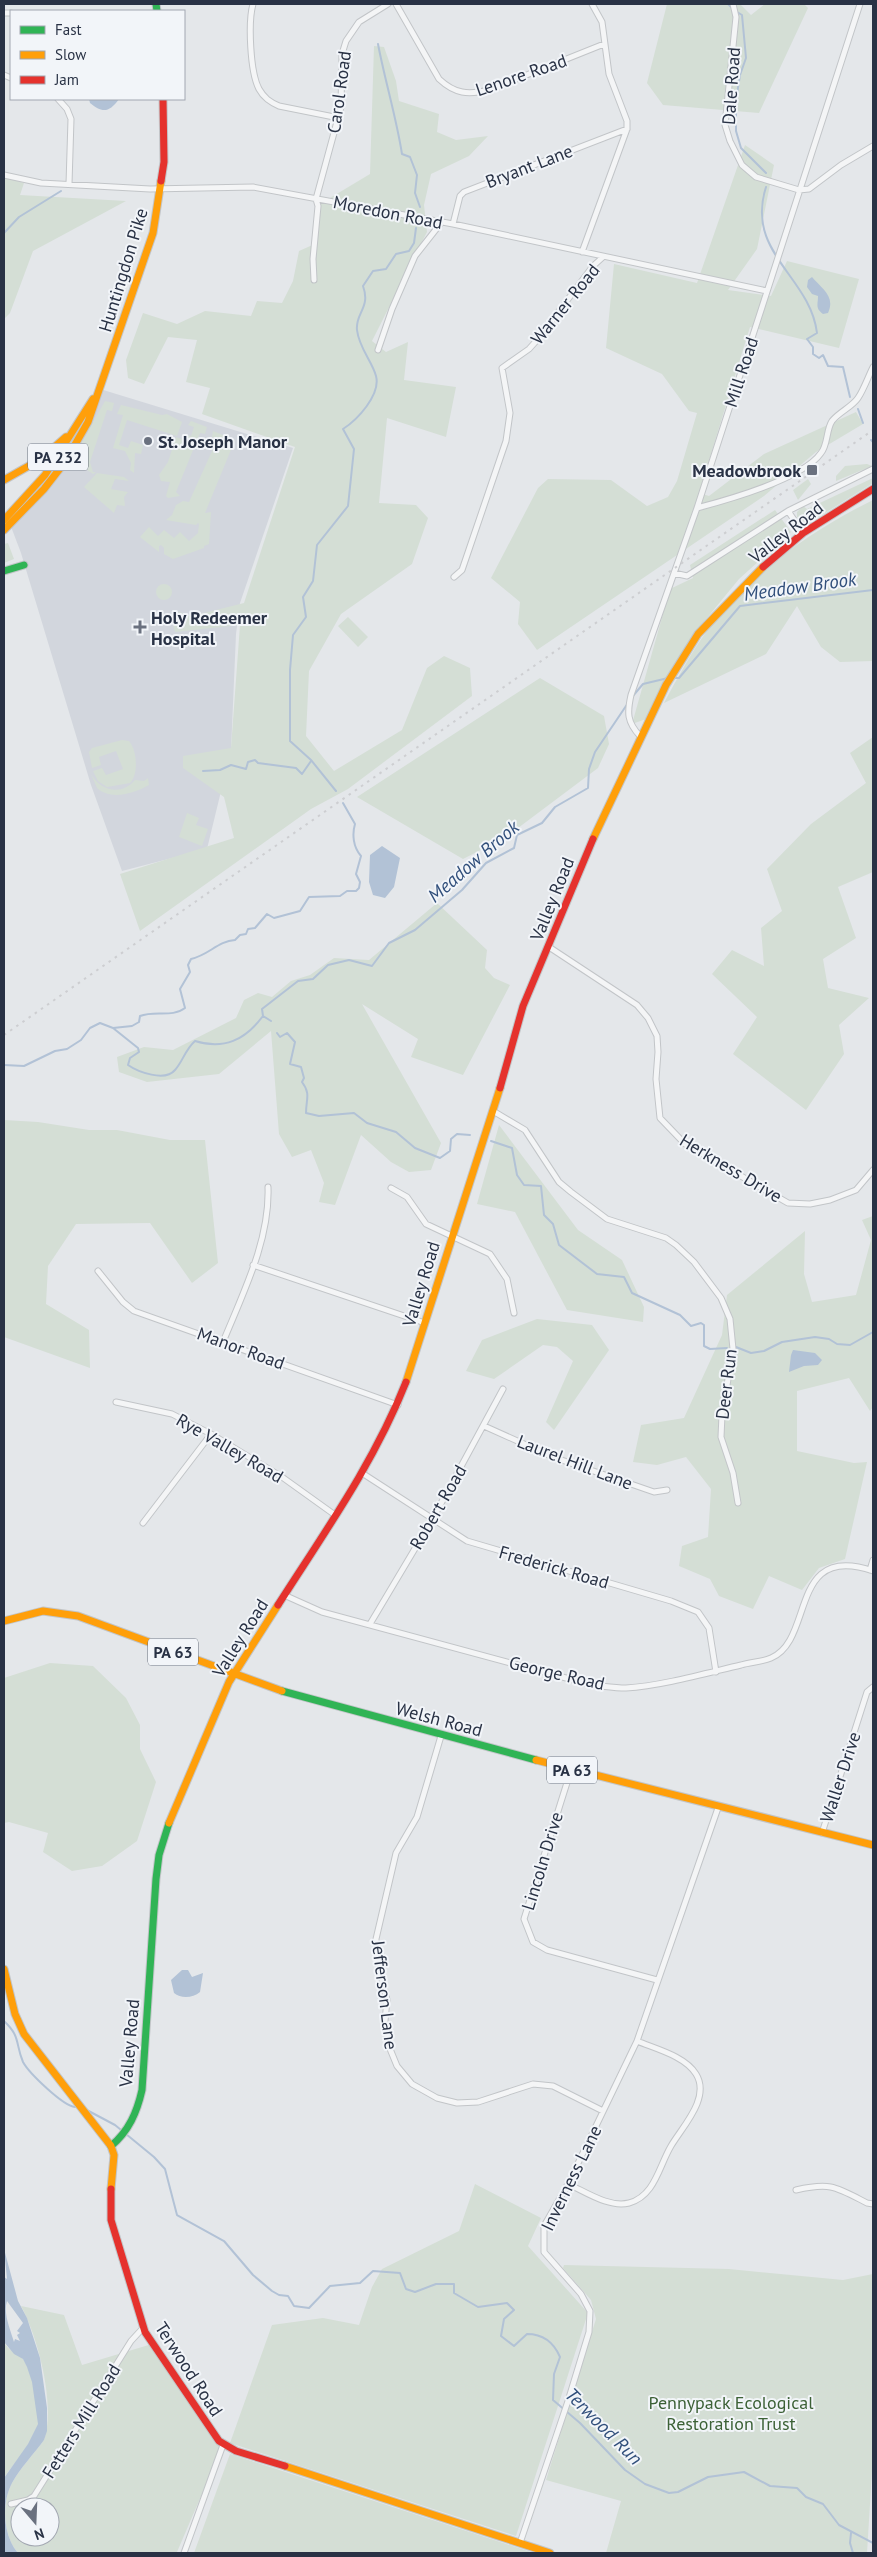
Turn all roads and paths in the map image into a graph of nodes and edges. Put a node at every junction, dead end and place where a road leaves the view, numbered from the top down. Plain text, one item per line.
1 (252, 4) edge
2 (388, 4) edge
3 (396, 4) edge
4 (592, 4) edge
5 (734, 4) edge
6 (860, 4) edge
7 (604, 44) junction
8 (59, 100) edge
9 (163, 100) edge
10 (339, 118) junction
11 (627, 129) junction
12 (873, 146) edge
13 (4, 175) edge
14 (69, 184) junction
15 (161, 189) junction
16 (799, 190) junction
17 (316, 199) junction
18 (441, 223) junction
19 (453, 224) junction
20 (582, 252) junction
21 (603, 257) junction
22 (314, 280) dead end
23 (767, 291) junction
24 (378, 350) dead end
25 (873, 367) edge
26 (100, 389) junction
27 (79, 419) junction
28 (873, 469) edge
29 (4, 480) edge
30 (873, 489) edge
31 (696, 508) junction
32 (788, 511) junction
33 (4, 518) edge
34 (4, 530) edge
35 (803, 533) junction
36 (24, 564) dead end
37 (4, 571) edge
38 (674, 573) junction
39 (454, 577) dead end
40 (640, 736) junction
41 (549, 947) junction
42 (493, 1111) junction
43 (873, 1170) edge
44 (268, 1187) dead end
45 (391, 1188) dead end
46 (451, 1236) junction
47 (254, 1265) junction
48 (98, 1271) dead end
49 (514, 1313) dead end
50 (425, 1323) junction
51 (223, 1342) junction
52 (503, 1389) dead end
53 (116, 1402) dead end
54 (398, 1405) junction
55 (484, 1426) junction
56 (211, 1434) junction
57 (362, 1473) junction
58 (667, 1490) dead end
59 (738, 1502) dead end
60 (335, 1515) junction
61 (432, 1520) junction
62 (143, 1523) dead end
63 (873, 1560) edge
64 (872, 1570) edge
65 (284, 1595) junction
66 (4, 1621) edge
67 (370, 1624) junction
68 (716, 1672) junction
69 (234, 1674) junction
70 (873, 1687) edge
71 (441, 1736) junction
72 (571, 1770) junction
73 (718, 1808) junction
74 (822, 1833) junction
75 (873, 1845) edge
76 (4, 1969) edge
77 (657, 1980) junction
78 (637, 2041) junction
79 (603, 2111) junction
80 (111, 2146) junction
81 (568, 2184) junction
82 (796, 2190) dead end
83 (873, 2204) edge
84 (143, 2328) junction
85 (223, 2445) junction
86 (32, 2497) edge
87 (520, 2543) junction
88 (184, 2553) edge
89 (550, 2553) edge

1 - 10 street
2 - 10 street, Carol Road
3 - 7 street, Lenore Road
4 - 7 street
5 - 16 street, Dale Road
6 - 16 street, Mill Road
7 - 11 street
8 - 14 street
9 - 15 main road, Huntingdon Pike / PA 232
10 - 17 street, Carol Road
11 - 19 street, Bryant Lane
11 - 20 street, Warner Road
12 - 16 street
13 - 14 street, Moredon Road
14 - 15 street, Moredon Road
15 - 17 street, Moredon Road
15 - 26 main road, Huntingdon Pike / PA 232
16 - 23 street, Mill Road
17 - 18 street, Moredon Road
17 - 22 street, Carol Road
18 - 19 street, Moredon Road
18 - 24 street
19 - 20 street, Moredon Road
20 - 21 street, Moredon Road
21 - 23 street, Moredon Road
21 - 39 street, Warner Road
23 - 31 street, Mill Road
25 - 31 street
26 - 27 main road, Huntingdon Pike / PA 232
26 - 34 main road, Huntingdon Pike / PA 232
27 - 29 main road
27 - 33 main road, Huntingdon Pike / PA 232
28 - 32 street
30 - 35 main road, Valley Road
31 - 38 street, Mill Road
32 - 35 street
32 - 38 street
35 - 40 main road, Valley Road
36 - 37 main road
38 - 40 street, Mill Road
40 - 41 main road, Valley Road
41 - 42 main road, Valley Road
41 - 43 street, Herkness Drive
42 - 46 main road, Valley Road
42 - 59 street, Deer Run
44 - 47 street
45 - 46 street
46 - 49 street
46 - 50 main road, Valley Road
47 - 50 street
47 - 51 street
48 - 51 street, Manor Road
50 - 54 main road, Valley Road
51 - 54 street, Manor Road
52 - 55 street, Robert Road
53 - 56 street, Rye Valley Road
54 - 57 main road, Valley Road
55 - 58 street, Laurel Hill Lane
55 - 61 street, Robert Road
56 - 60 street, Rye Valley Road
56 - 62 street
57 - 60 main road, Valley Road
57 - 61 street, Frederick Road
60 - 65 main road, Valley Road
61 - 67 street, Robert Road
61 - 68 street, Frederick Road
63 - 64 street
64 - 68 street, George Road
65 - 67 street, George Road
65 - 69 main road, Valley Road
66 - 69 main road, Welsh Road / PA 63
67 - 68 street, George Road
69 - 71 main road, Welsh Road / PA 63
69 - 80 main road, Valley Road
70 - 74 street, Waller Drive
71 - 72 main road, Welsh Road / PA 63
71 - 79 street, Jefferson Lane
72 - 73 main road, Welsh Road / PA 63
72 - 77 street, Lincoln Drive
73 - 74 main road, Welsh Road / PA 63
73 - 77 street, Inverness Lane
74 - 75 main road, Welsh Road / PA 63
76 - 80 main road
77 - 78 street, Inverness Lane
78 - 79 street, Inverness Lane
78 - 81 street
79 - 81 street, Inverness Lane
80 - 84 main road, Terwood Road
81 - 87 street, Inverness Lane
82 - 83 street
84 - 85 main road, Terwood Road
84 - 86 street, Fetters Mill Road
85 - 87 main road
85 - 88 street
87 - 89 main road

